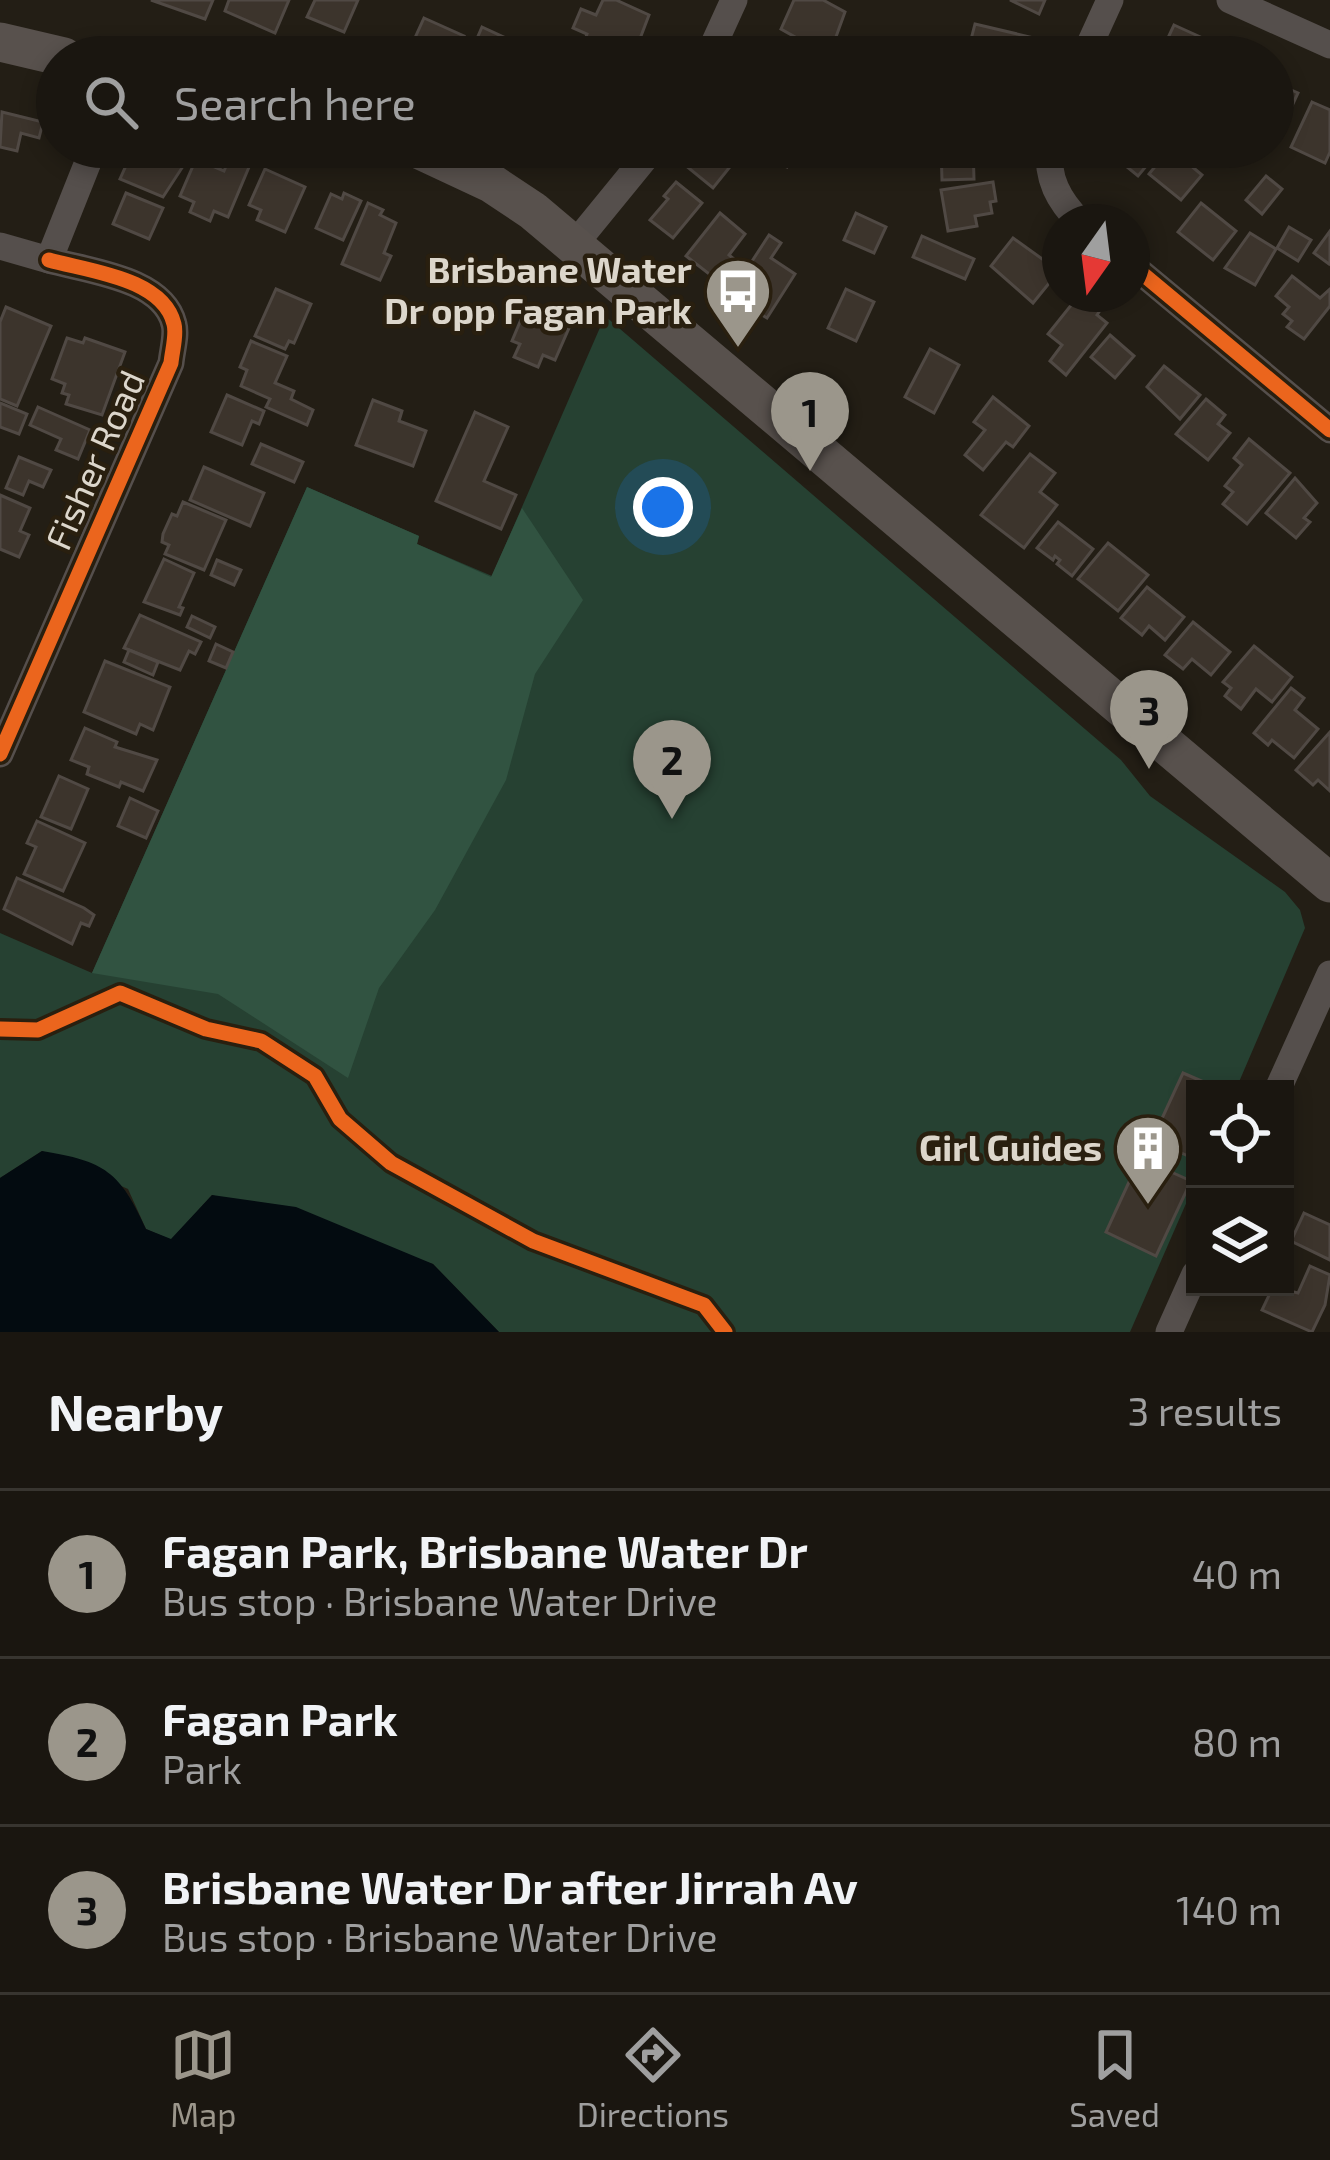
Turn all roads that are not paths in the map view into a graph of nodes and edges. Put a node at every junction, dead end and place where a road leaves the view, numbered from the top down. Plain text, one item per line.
1 (734, 0) edge
2 (1110, 0) edge
3 (1230, 0) edge
4 (718, 36) edge
5 (1094, 36) edge
6 (0, 42) edge
7 (1330, 45) edge
8 (36, 50) edge
9 (86, 168) edge
10 (459, 168) edge
11 (637, 168) edge
12 (1050, 168) edge
13 (1066, 204) edge
14 (574, 244) junction
15 (0, 246) edge
16 (49, 260) junction
17 (1150, 280) edge
18 (1330, 430) edge
19 (0, 754) edge
20 (1330, 883) edge
21 (1330, 974) edge
22 (1282, 1080) edge
23 (1186, 1294) edge
24 (1169, 1332) edge

1 - 4 street
2 - 5 street
3 - 7 street
6 - 8 main road
9 - 16 street
10 - 14 main road
11 - 14 street
12 - 13 street
14 - 20 main road
15 - 16 street, Fisher Road
16 - 19 street, Fisher Road
17 - 18 street
21 - 22 street
23 - 24 street

